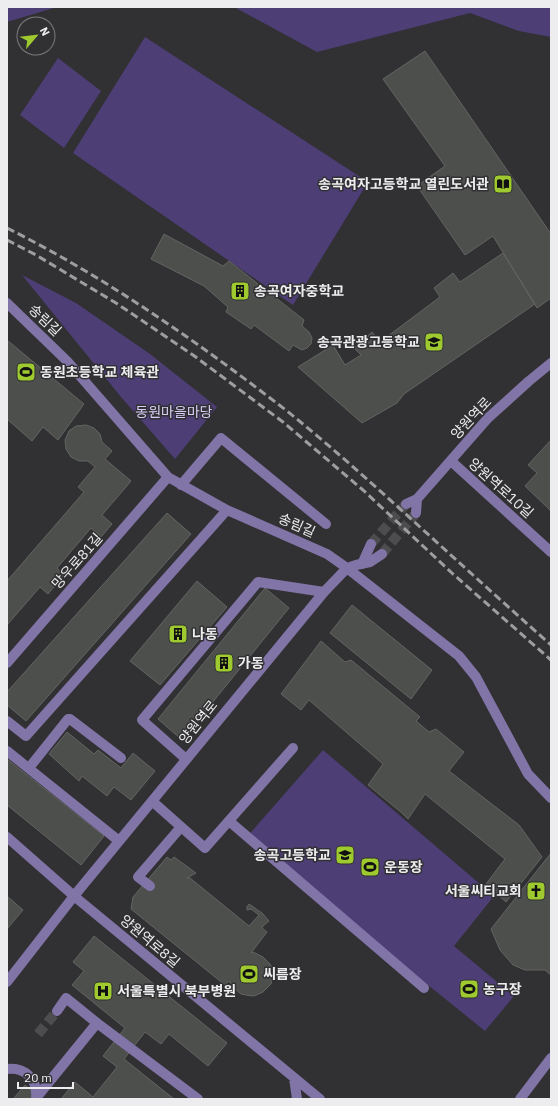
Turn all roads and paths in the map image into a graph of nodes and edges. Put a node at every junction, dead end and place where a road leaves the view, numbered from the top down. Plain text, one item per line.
1 (7, 303) edge
2 (551, 363) edge
3 (451, 461) junction
4 (168, 477) junction
5 (181, 484) junction
6 (418, 498) junction
7 (406, 504) tunnel mouth
8 (227, 510) junction
9 (416, 513) tunnel mouth
10 (326, 524) dead end
11 (371, 544) tunnel mouth
12 (551, 552) edge
13 (382, 554) tunnel mouth
14 (362, 564) junction
15 (347, 568) junction
16 (324, 592) junction
17 (7, 663) edge
18 (7, 721) edge
19 (293, 748) dead end
20 (7, 751) edge
21 (121, 758) dead end
22 (186, 759) junction
23 (29, 768) junction
24 (551, 798) edge
25 (152, 801) junction
26 (229, 821) junction
27 (181, 827) junction
28 (7, 838) edge
29 (119, 841) junction
30 (150, 886) dead end
31 (74, 896) junction
32 (7, 982) edge
33 (424, 988) dead end
34 (57, 1010) tunnel mouth
35 (96, 1023) junction
36 (551, 1058) edge
37 (7, 1069) edge
38 (294, 1078) junction
39 (36, 1099) edge
40 (198, 1099) edge
41 (297, 1099) edge
42 (320, 1099) edge
43 (520, 1099) edge

1 - 4 street, 송림길
2 - 3 street, 양원역로
3 - 6 street, 양원역로
3 - 12 street, 양원역로10길
4 - 5 street, 송림길
4 - 17 street, 망우로81길
5 - 8 street, 송림길
5 - 10 street
6 - 7 street
6 - 9 street
8 - 15 street, 송림길
8 - 18 street
11 - 14 street
13 - 14 street
14 - 15 street
15 - 16 street, 양원역로
15 - 24 street, 송림길
16 - 22 street, 양원역로
16 - 22 street
19 - 26 street
20 - 23 street
21 - 23 street
22 - 25 street, 양원역로
23 - 29 street
25 - 27 street
25 - 29 street, 양원역로
26 - 27 street
26 - 33 street
27 - 30 street
28 - 31 street
29 - 31 street, 양원역로
31 - 32 street, 양원역로
31 - 38 street, 양원역로8길
34 - 35 street
35 - 39 street
35 - 40 street
36 - 43 street
37 - 39 street
38 - 41 street
38 - 42 street, 양원역로8길

